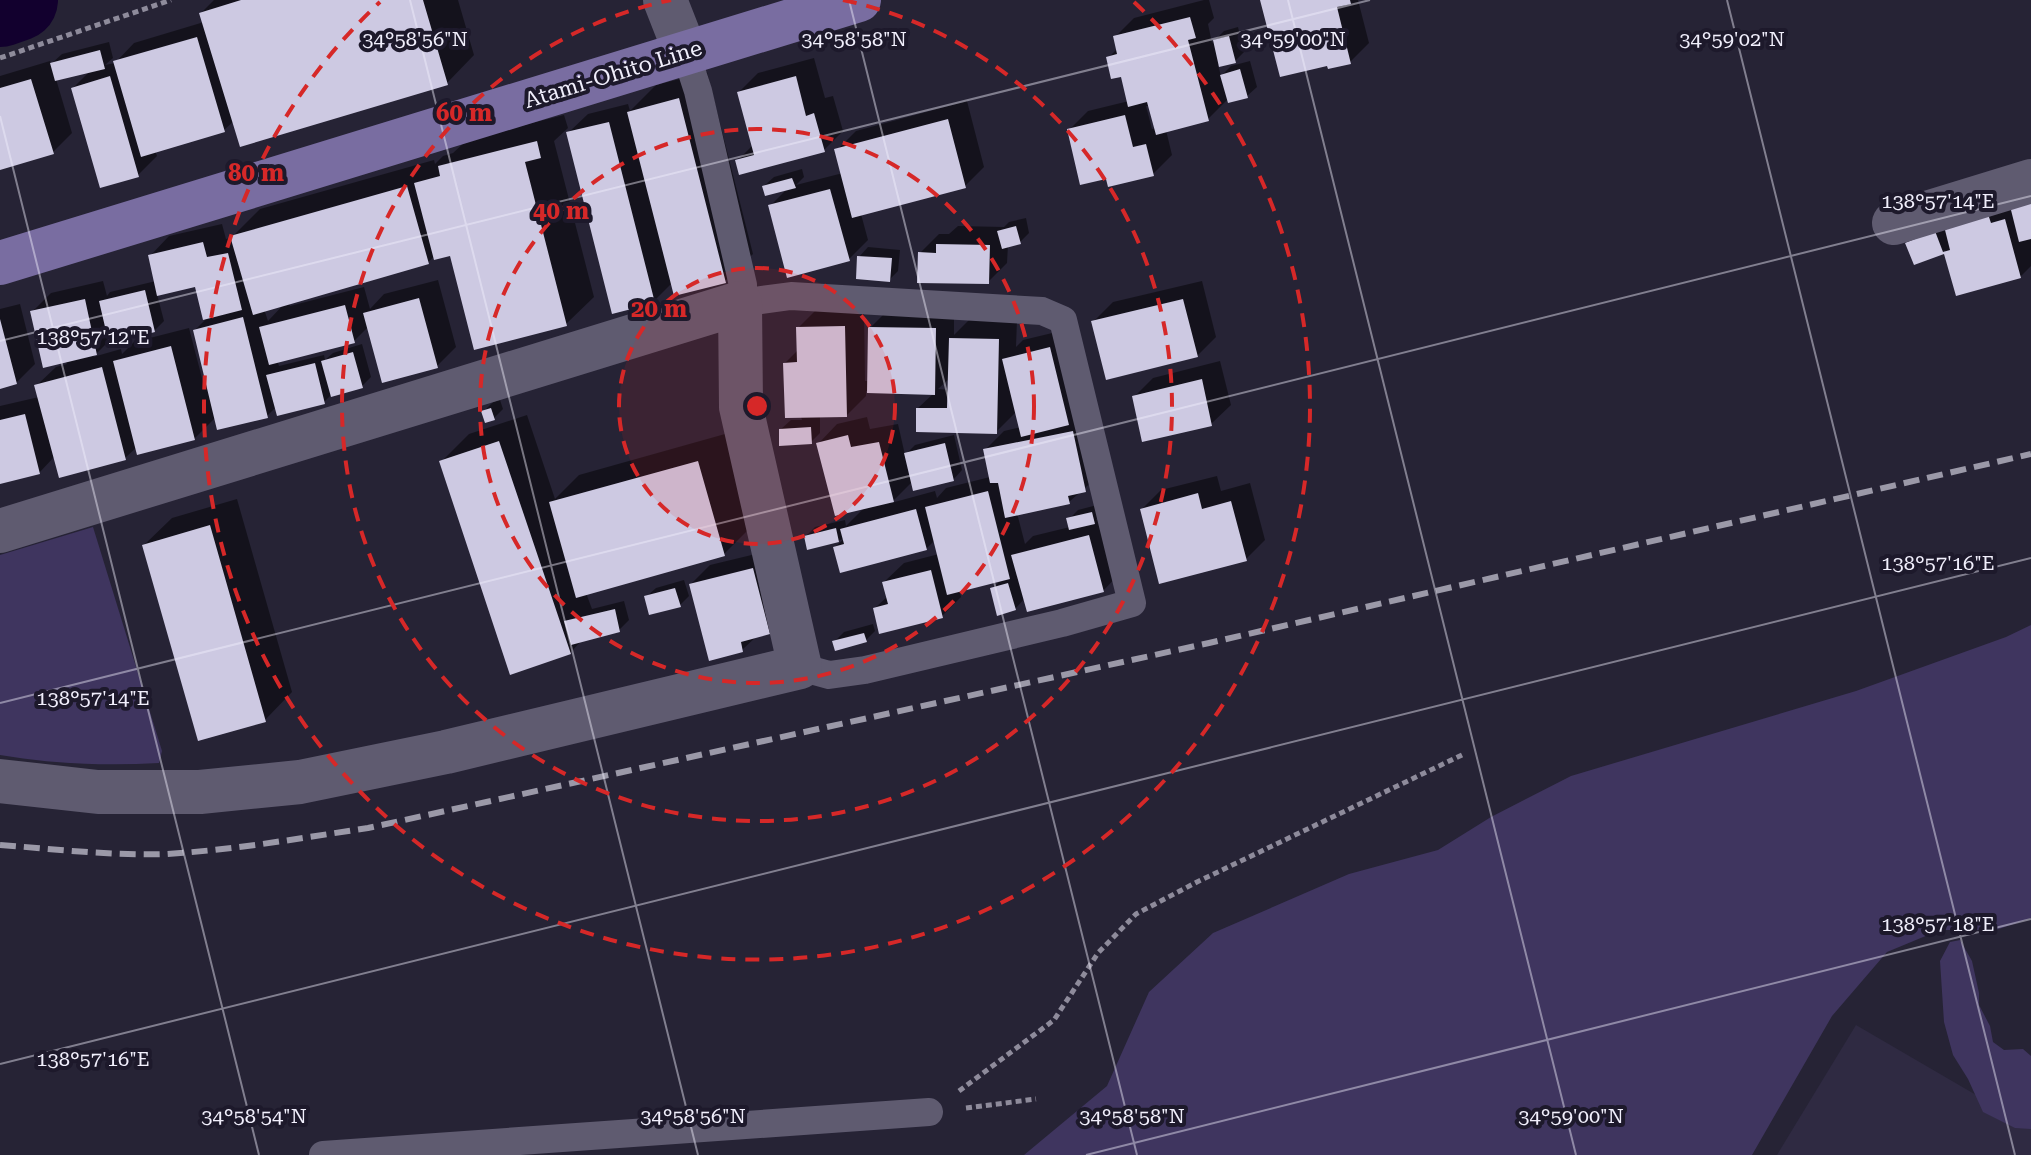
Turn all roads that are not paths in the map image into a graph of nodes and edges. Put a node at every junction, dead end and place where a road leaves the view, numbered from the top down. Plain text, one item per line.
1 (665, 0) edge
2 (859, 0) edge
3 (685, 51) junction
4 (2031, 181) edge
5 (1894, 223) dead end
6 (0, 263) edge
7 (740, 303) junction
8 (0, 531) edge
9 (800, 667) junction
10 (0, 781) edge
11 (929, 1112) road end
12 (323, 1155) edge

1 - 3 street
2 - 3 main road, Atami-Ohito Line
3 - 6 main road, Atami-Ohito Line
3 - 7 lane
4 - 5 street
7 - 8 street
7 - 9 street
7 - 9 lane
9 - 10 street
11 - 12 lane

